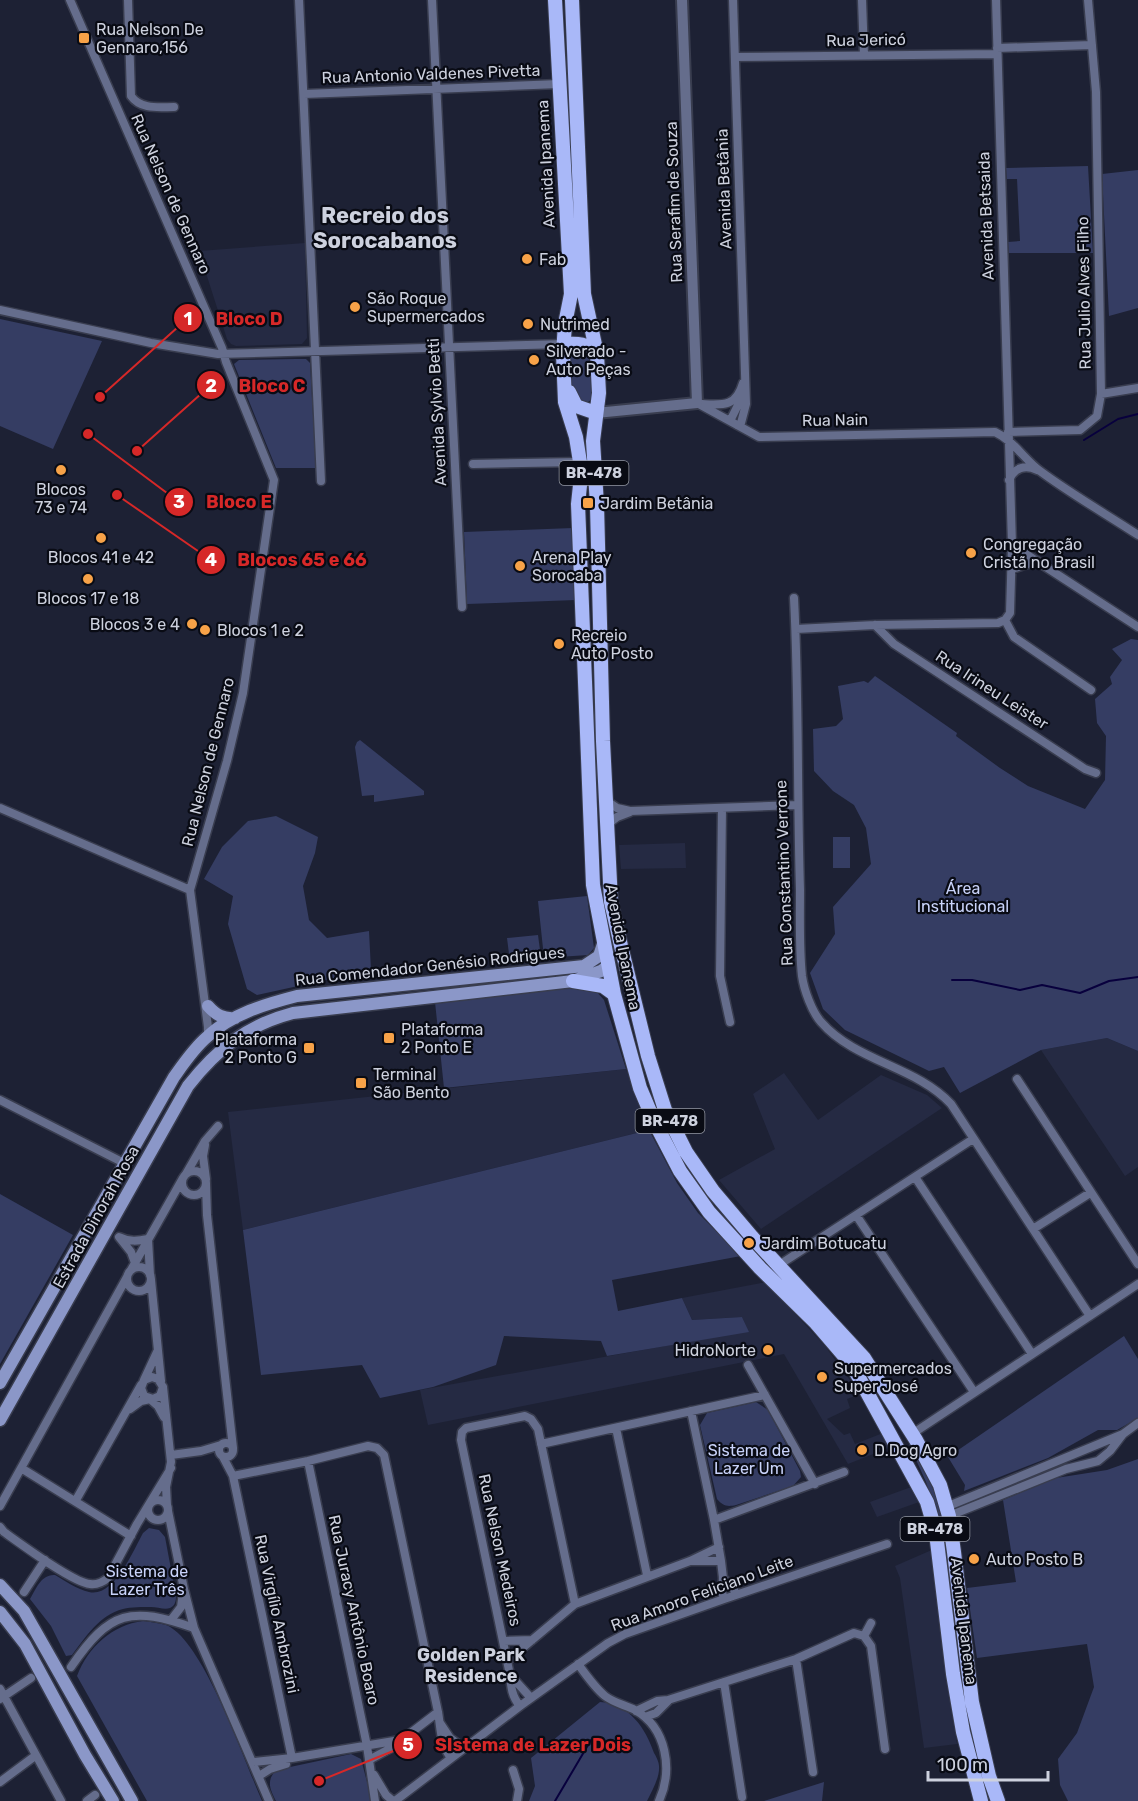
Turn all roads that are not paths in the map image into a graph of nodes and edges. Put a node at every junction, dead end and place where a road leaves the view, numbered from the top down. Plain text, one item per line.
1 (70, 0) edge
2 (128, 0) edge
3 (299, 0) edge
4 (432, 0) edge
5 (555, 0) edge
6 (572, 0) edge
7 (682, 0) edge
8 (733, 0) edge
9 (862, 0) edge
10 (996, 0) edge
11 (1088, 0) edge
12 (1092, 45) junction
13 (997, 51) junction
14 (864, 55) junction
15 (735, 57) junction
16 (559, 84) junction
17 (436, 89) junction
18 (304, 94) junction
19 (174, 107) dead end
20 (0, 310) edge
21 (564, 344) junction
22 (449, 348) junction
23 (315, 352) junction
24 (224, 354) junction
25 (597, 354) junction
26 (564, 363) junction
27 (745, 377) junction
28 (1138, 388) edge
29 (1101, 394) junction
30 (746, 403) junction
31 (697, 404) junction
32 (596, 413) junction
33 (1007, 414) junction
34 (1097, 416) joint
35 (734, 423) junction
36 (985, 431) junction
37 (1008, 436) junction
38 (759, 437) junction
39 (1009, 458) junction
40 (580, 462) junction
41 (473, 464) dead end
42 (1018, 469) junction
43 (1040, 471) junction
44 (321, 481) dead end
45 (1009, 481) junction
46 (1138, 535) edge
47 (1012, 545) junction
48 (1037, 561) junction
49 (1012, 569) junction
50 (794, 598) dead end
51 (462, 607) dead end
52 (1005, 620) junction
53 (875, 625) junction
54 (1138, 627) edge
55 (796, 629) junction
56 (1090, 690) dead end
57 (1096, 773) dead end
58 (606, 801) junction
59 (797, 806) junction
60 (0, 808) edge
61 (722, 808) junction
62 (630, 812) junction
63 (608, 824) junction
64 (190, 890) junction
65 (604, 941) junction
66 (621, 946) junction
67 (609, 966) junction
68 (573, 981) junction
69 (614, 994) junction
70 (206, 1001) junction
71 (236, 1018) junction
72 (730, 1022) dead end
73 (212, 1032) junction
74 (233, 1040) joint
75 (205, 1064) junction
76 (1017, 1079) dead end
77 (0, 1100) edge
78 (218, 1126) dead end
79 (973, 1139) junction
80 (205, 1141) junction
81 (124, 1163) junction
82 (185, 1176) junction
83 (915, 1177) junction
84 (206, 1182) junction
85 (1090, 1192) junction
86 (193, 1196) junction
87 (170, 1205) junction
88 (207, 1215) junction
89 (856, 1215) junction
90 (1033, 1229) junction
91 (148, 1239) junction
92 (1138, 1264) edge
93 (779, 1265) junction
94 (131, 1270) junction
95 (150, 1278) junction
96 (1138, 1284) edge
97 (136, 1290) junction
98 (789, 1297) junction
99 (111, 1306) junction
100 (155, 1313) junction
101 (1090, 1316) junction
102 (158, 1348) junction
103 (1032, 1354) junction
104 (748, 1365) dead end
105 (861, 1379) junction
106 (142, 1382) junction
107 (0, 1383) edge
108 (162, 1384) junction
109 (974, 1392) junction
110 (765, 1395) junction
111 (150, 1399) junction
112 (691, 1411) junction
113 (125, 1413) junction
114 (0, 1420) edge
115 (231, 1423) junction
116 (1138, 1423) edge
117 (167, 1426) junction
118 (616, 1428) junction
119 (912, 1434) junction
120 (1123, 1434) junction
121 (221, 1444) junction
122 (541, 1444) junction
123 (233, 1450) junction
124 (201, 1451) junction
125 (171, 1455) junction
126 (222, 1456) junction
127 (308, 1461) junction
128 (21, 1468) junction
129 (171, 1468) junction
130 (844, 1472) dead end
131 (233, 1476) junction
132 (815, 1484) junction
133 (76, 1500) junction
134 (0, 1506) edge
135 (148, 1506) junction
136 (167, 1508) junction
137 (948, 1511) junction
138 (157, 1520) junction
139 (714, 1520) junction
140 (0, 1527) edge
141 (132, 1534) junction
142 (174, 1540) junction
143 (887, 1544) dead end
144 (719, 1547) junction
145 (45, 1560) junction
146 (690, 1561) junction
147 (721, 1561) junction
148 (647, 1575) junction
149 (723, 1578) junction
150 (0, 1585) edge
151 (184, 1589) junction
152 (24, 1592) dead end
153 (735, 1595) junction
154 (724, 1599) junction
155 (575, 1604) junction
156 (0, 1612) edge
157 (171, 1620) junction
158 (871, 1623) dead end
159 (195, 1628) junction
160 (864, 1636) junction
161 (533, 1640) junction
162 (504, 1641) junction
163 (796, 1659) junction
164 (507, 1661) junction
165 (578, 1664) junction
166 (71, 1667) dead end
167 (57, 1668) junction
168 (510, 1675) junction
169 (37, 1676) junction
170 (724, 1682) junction
171 (1, 1695) edge
172 (531, 1698) junction
173 (668, 1700) junction
174 (520, 1706) junction
175 (636, 1711) junction
176 (438, 1712) junction
177 (649, 1716) junction
178 (440, 1723) junction
179 (400, 1740) junction
180 (367, 1746) junction
181 (464, 1748) junction
182 (885, 1749) dead end
183 (35, 1756) junction
184 (292, 1758) junction
185 (451, 1758) junction
186 (253, 1762) junction
187 (369, 1763) junction
188 (513, 1770) dead end
189 (813, 1772) dead end
190 (259, 1776) junction
191 (0, 1782) edge
192 (96, 1795) dead end
193 (742, 1797) dead end
194 (62, 1801) edge
195 (87, 1801) edge
196 (113, 1801) edge
197 (132, 1801) edge
198 (269, 1801) edge
199 (375, 1801) edge
200 (394, 1801) edge
201 (517, 1801) edge
202 (659, 1801) edge
203 (981, 1801) edge
204 (998, 1801) edge

1 - 24 street, Rua Nelson de Gennaro
2 - 19 street
3 - 18 street
4 - 17 street, Avenida Sylvio Betti
5 - 16 main road, Avenida Ipanema / BR-478
6 - 25 main road, Avenida Ipanema / BR-478
7 - 31 street, Rua Serafim de Souza
8 - 15 street, Avenida Betânia
9 - 14 street
10 - 13 street, Avenida Betsaida
11 - 12 street, Rua Julio Alves Filho
12 - 13 street, Rua Jericó
12 - 29 street, Rua Julio Alves Filho
13 - 14 street, Rua Jericó
13 - 33 street, Avenida Betsaida
14 - 15 street, Rua Jericó
15 - 27 street, Avenida Betânia
16 - 17 street, Rua Antonio Valdenes Pivetta
16 - 21 main road, Avenida Ipanema / BR-478
17 - 18 street, Rua Antonio Valdenes Pivetta
17 - 22 street, Avenida Sylvio Betti
18 - 23 street
20 - 24 street
21 - 22 street
21 - 25 main road
21 - 26 main road, Avenida Ipanema / BR-478
22 - 23 street
22 - 51 street, Avenida Sylvio Betti
23 - 24 street
23 - 44 street
24 - 64 street, Rua Nelson de Gennaro
25 - 32 main road, Avenida Ipanema / BR-478
26 - 32 main road
26 - 40 main road, Avenida Ipanema / BR-478
27 - 30 street, Avenida Betânia
27 - 31 street
27 - 35 street, Avenida Betânia
28 - 29 street
29 - 34 street, Rua Julio Alves Filho
30 - 35 street, Avenida Betânia
30 - 38 street, Avenida Betânia
31 - 32 street
31 - 35 street
32 - 58 main road, Avenida Ipanema / BR-478
33 - 36 street
33 - 37 street, Avenida Betsaida
34 - 37 street, Rua Nain
35 - 38 street
36 - 37 street, Rua Nain
36 - 38 street, Rua Nain
36 - 39 street
37 - 39 street, Avenida Betsaida
37 - 43 street
39 - 42 street
39 - 45 street, Avenida Betsaida
40 - 41 street
40 - 65 main road, Avenida Ipanema / BR-478
42 - 43 street
42 - 45 street
43 - 46 street
45 - 47 street, Avenida Betsaida
47 - 48 street
47 - 49 street, Avenida Betsaida
48 - 49 street
48 - 54 street
49 - 52 street, Avenida Betsaida
50 - 55 street, Rua Constantino Verrone
52 - 53 street
52 - 56 street
53 - 55 street
53 - 57 street, Rua Irineu Leister
55 - 59 street, Rua Constantino Verrone
58 - 62 street
58 - 63 main road, Avenida Ipanema / BR-478
59 - 61 street
59 - 79 street, Rua Constantino Verrone
60 - 64 street
61 - 62 street
61 - 72 street
62 - 63 street
63 - 66 main road, Avenida Ipanema / BR-478
64 - 70 street, Rua Nelson de Gennaro
65 - 67 main road, Avenida Ipanema / BR-478
65 - 71 main road, Rua Comendador Genésio Rodrigues
66 - 67 main road
66 - 93 main road, Avenida Ipanema / BR-478
67 - 68 main road, Rua Comendador Genésio Rodrigues
67 - 69 main road, Avenida Ipanema / BR-478
68 - 69 main road
68 - 74 main road, Rua Comendador Genésio Rodrigues
69 - 98 main road, Avenida Ipanema / BR-478
70 - 71 main road
70 - 73 street, Rua Nelson de Gennaro
71 - 73 main road, Rua Comendador Genésio Rodrigues
73 - 75 main road
73 - 81 main road, Estrada Dinorah Rosa
74 - 75 main road, Estrada Dinorah Rosa
75 - 114 main road, Estrada Dinorah Rosa
76 - 85 street
77 - 81 street
78 - 80 street
79 - 83 street
79 - 90 street, Rua Constantino Verrone
80 - 82 street
80 - 84 street, Rua Virgílio Ambrozini
81 - 107 main road, Estrada Dinorah Rosa
82 - 84 street
82 - 86 street
82 - 87 street
83 - 89 street
83 - 103 street
84 - 86 street
84 - 88 street, Rua Virgílio Ambrozini
85 - 90 street
85 - 92 street
86 - 87 street
86 - 88 street, Rua Virgílio Ambrozini
87 - 91 street
88 - 115 street, Rua Virgílio Ambrozini
89 - 93 street
89 - 109 street
90 - 101 street, Rua Constantino Verrone
91 - 94 street
91 - 94 street
91 - 95 street
93 - 98 main road
93 - 119 main road, Avenida Ipanema / BR-478
94 - 95 street
94 - 97 street
94 - 99 street
95 - 97 street
95 - 100 street
96 - 101 street
97 - 99 street
97 - 100 street
98 - 105 main road, Avenida Ipanema / BR-478
99 - 128 street
100 - 102 street
101 - 103 street
102 - 106 street
102 - 108 street
103 - 109 street
104 - 110 street
105 - 119 main road
105 - 203 main road, Avenida Ipanema / BR-478
106 - 108 street
106 - 111 street
106 - 113 street
108 - 111 street
108 - 117 street
109 - 119 street
110 - 112 street
110 - 132 street
111 - 113 street
111 - 117 street
112 - 118 street
112 - 139 street
113 - 133 street
115 - 121 street, Rua Virgílio Ambrozini
115 - 123 street, Rua Virgílio Ambrozini
116 - 120 street
117 - 125 street
118 - 122 street
118 - 148 street
119 - 137 main road, Avenida Ipanema / BR-478
120 - 137 street
120 - 137 street
121 - 123 street
121 - 124 street
121 - 126 street
122 - 155 street
122 - 162 street, Rua Nelson Medeiros
123 - 126 street
123 - 131 street, Rua Virgílio Ambrozini
124 - 125 street
124 - 126 street
125 - 129 street
126 - 131 street, Rua Virgílio Ambrozini
127 - 131 street
127 - 176 street
127 - 180 street, Rua Juracy Antônio Boaro
128 - 133 street
128 - 134 street
129 - 135 street
129 - 136 street
130 - 132 street
131 - 184 street, Rua Virgílio Ambrozini
132 - 139 street
133 - 141 street
135 - 136 street
135 - 138 street
135 - 141 street
136 - 138 street
136 - 142 street
137 - 204 main road, Avenida Ipanema / BR-478
138 - 141 street
138 - 142 street
139 - 144 street
140 - 145 street
141 - 145 street
142 - 151 street
143 - 153 street, Rua Amoro Feliciano Leite
144 - 146 street
144 - 147 street
145 - 152 street
146 - 147 street
146 - 148 street
147 - 149 street
148 - 155 street
149 - 153 street
149 - 154 street
150 - 167 main road
151 - 157 street
151 - 159 street
153 - 154 street, Rua Amoro Feliciano Leite
154 - 165 street, Rua Amoro Feliciano Leite
155 - 161 street
156 - 169 main road
157 - 159 street
157 - 166 street
158 - 160 street
159 - 186 street
160 - 163 street
160 - 182 street
161 - 162 street
161 - 164 street
162 - 164 street, Rua Nelson Medeiros
163 - 170 street
163 - 189 street
164 - 168 street, Rua Nelson Medeiros
165 - 172 street, Rua Amoro Feliciano Leite
165 - 175 street
167 - 169 main road
167 - 197 main road
168 - 172 street
168 - 174 street, Rua Nelson Medeiros
169 - 171 street
169 - 196 main road
170 - 173 street
170 - 193 street
171 - 183 street
172 - 174 street, Rua Amoro Feliciano Leite
173 - 175 street
173 - 177 street
174 - 181 street, Rua Amoro Feliciano Leite
175 - 177 street
176 - 178 street
176 - 179 street
177 - 202 street
178 - 181 street
178 - 185 street
179 - 180 street
179 - 187 street
180 - 184 street
180 - 187 street, Rua Juracy Antônio Boaro
181 - 185 street, Rua Amoro Feliciano Leite
183 - 191 street
183 - 194 street
184 - 186 street
184 - 190 street
185 - 200 street, Rua Amoro Feliciano Leite
186 - 190 street
187 - 199 street, Rua Juracy Antônio Boaro
187 - 200 street, Rua Juracy Antônio Boaro
188 - 201 street
190 - 198 street
192 - 195 street

